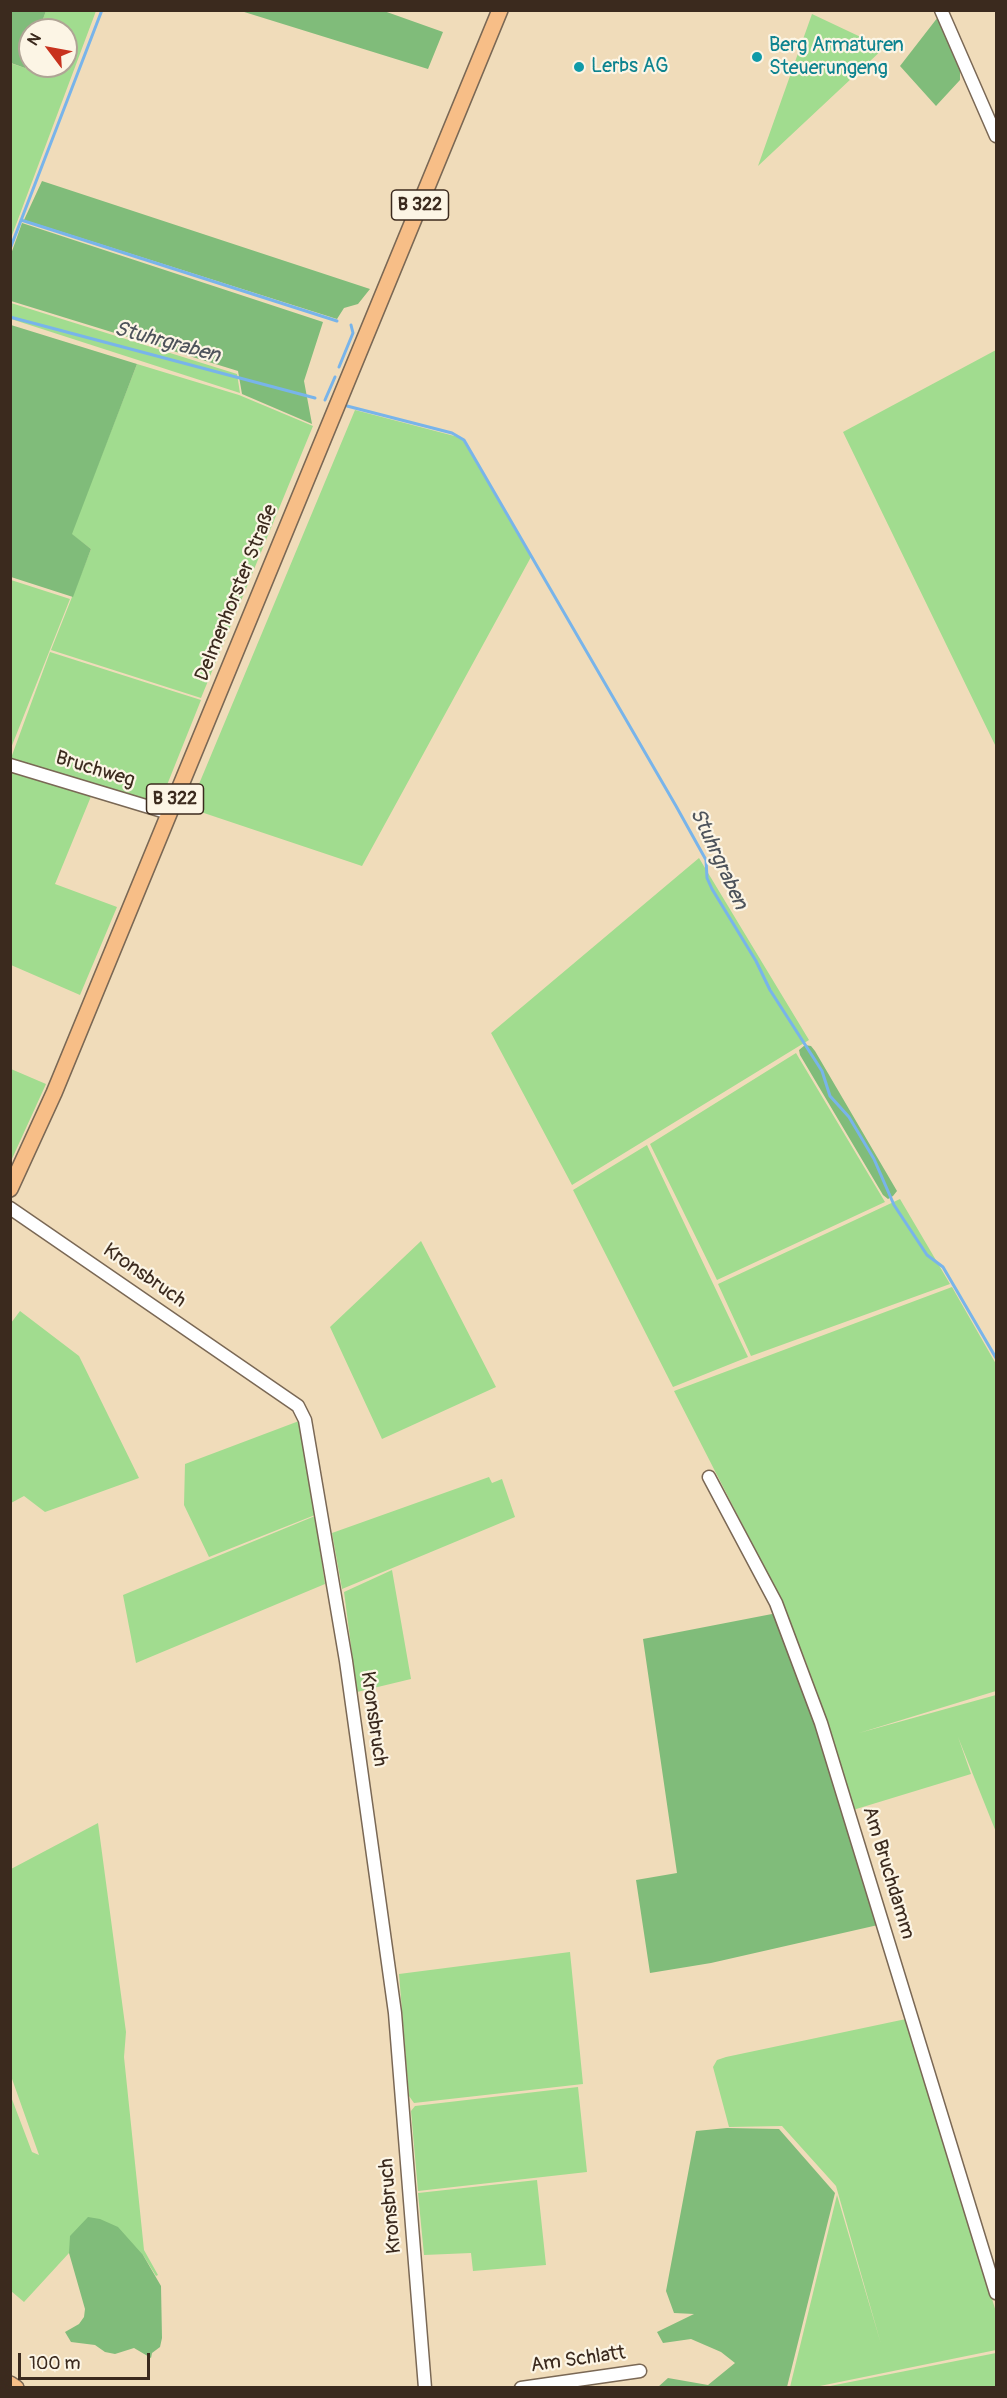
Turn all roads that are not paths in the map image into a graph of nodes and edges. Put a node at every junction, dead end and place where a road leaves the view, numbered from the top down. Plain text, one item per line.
1 (500, 10) edge
2 (941, 10) edge
3 (996, 136) edge
4 (10, 765) edge
5 (169, 813) junction
6 (10, 1189) edge
7 (10, 1208) edge
8 (709, 1477) dead end
9 (996, 2293) edge
10 (640, 2371) dead end
11 (10, 2384) edge
12 (16, 2388) edge
13 (425, 2388) edge
14 (521, 2388) edge

1 - 5 main road, Delmenhorster Straße / B 322
2 - 3 street
4 - 5 street, Bruchweg
5 - 6 main road, Delmenhorster Straße / B 322
7 - 13 street, Kronsbruch
8 - 9 street, Am Bruchdamm
10 - 14 street, Am Schlatt
11 - 12 main road

